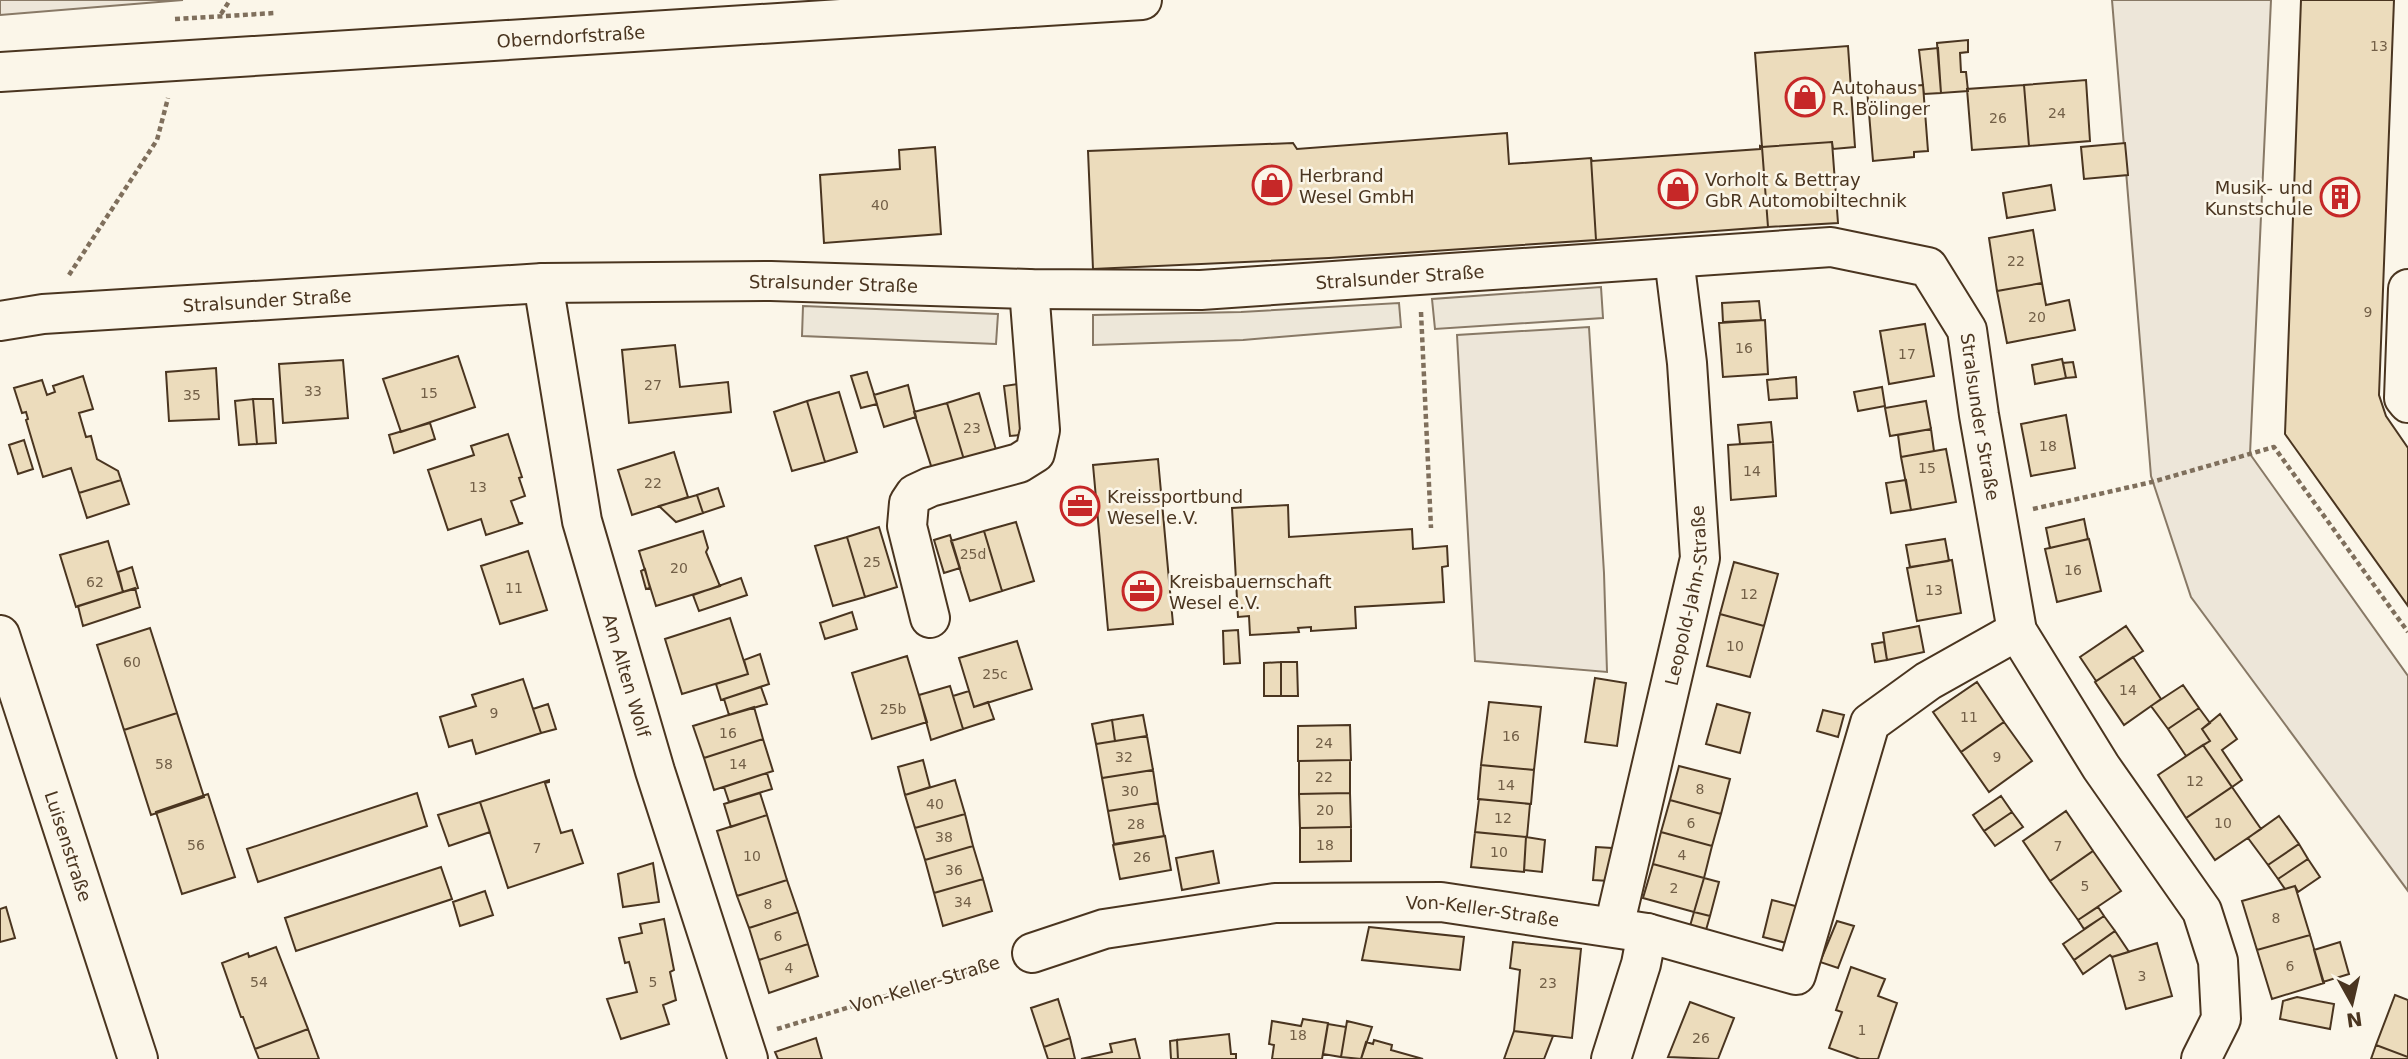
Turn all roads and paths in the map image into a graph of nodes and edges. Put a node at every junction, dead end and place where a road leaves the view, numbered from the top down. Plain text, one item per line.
1 (230, 0) edge
2 (1142, 0) edge
3 (192, 60) junction
4 (0, 72) edge
5 (1674, 258) junction
6 (1419, 276) junction
7 (543, 283) junction
8 (1029, 289) junction
9 (2408, 289) edge
10 (43, 314) junction
11 (0, 321) edge
12 (2408, 403) edge
13 (1997, 516) junction
14 (1431, 528) dead end
15 (930, 618) dead end
16 (2017, 631) junction
17 (2408, 632) edge
18 (0, 635) edge
19 (1630, 930) junction
20 (1032, 953) joint
21 (745, 1049) edge
22 (138, 1059) edge
23 (1611, 1059) edge
24 (2201, 1059) edge

1 - 3 path
2 - 3 street, Oberndorfstraße
3 - 4 street, Oberndorfstraße
3 - 10 path
5 - 6 street, Stralsunder Straße
5 - 13 street, Stralsunder Straße
5 - 19 street, Leopold-Jahn-Straße
6 - 8 street, Stralsunder Straße
6 - 14 path
7 - 8 street, Stralsunder Straße
7 - 10 street, Stralsunder Straße
7 - 21 street, Am Alten Wolf
8 - 15 street
9 - 12 street
10 - 11 street, Stralsunder Straße
13 - 16 street, Stralsunder Straße
13 - 17 path
16 - 19 street, Von-Keller-Straße
16 - 24 street, Stralsunder Straße
18 - 22 street, Luisenstraße
19 - 20 street, Von-Keller-Straße
19 - 23 street, Leopold-Jahn-Straße
20 - 21 path, Von-Keller-Straße

